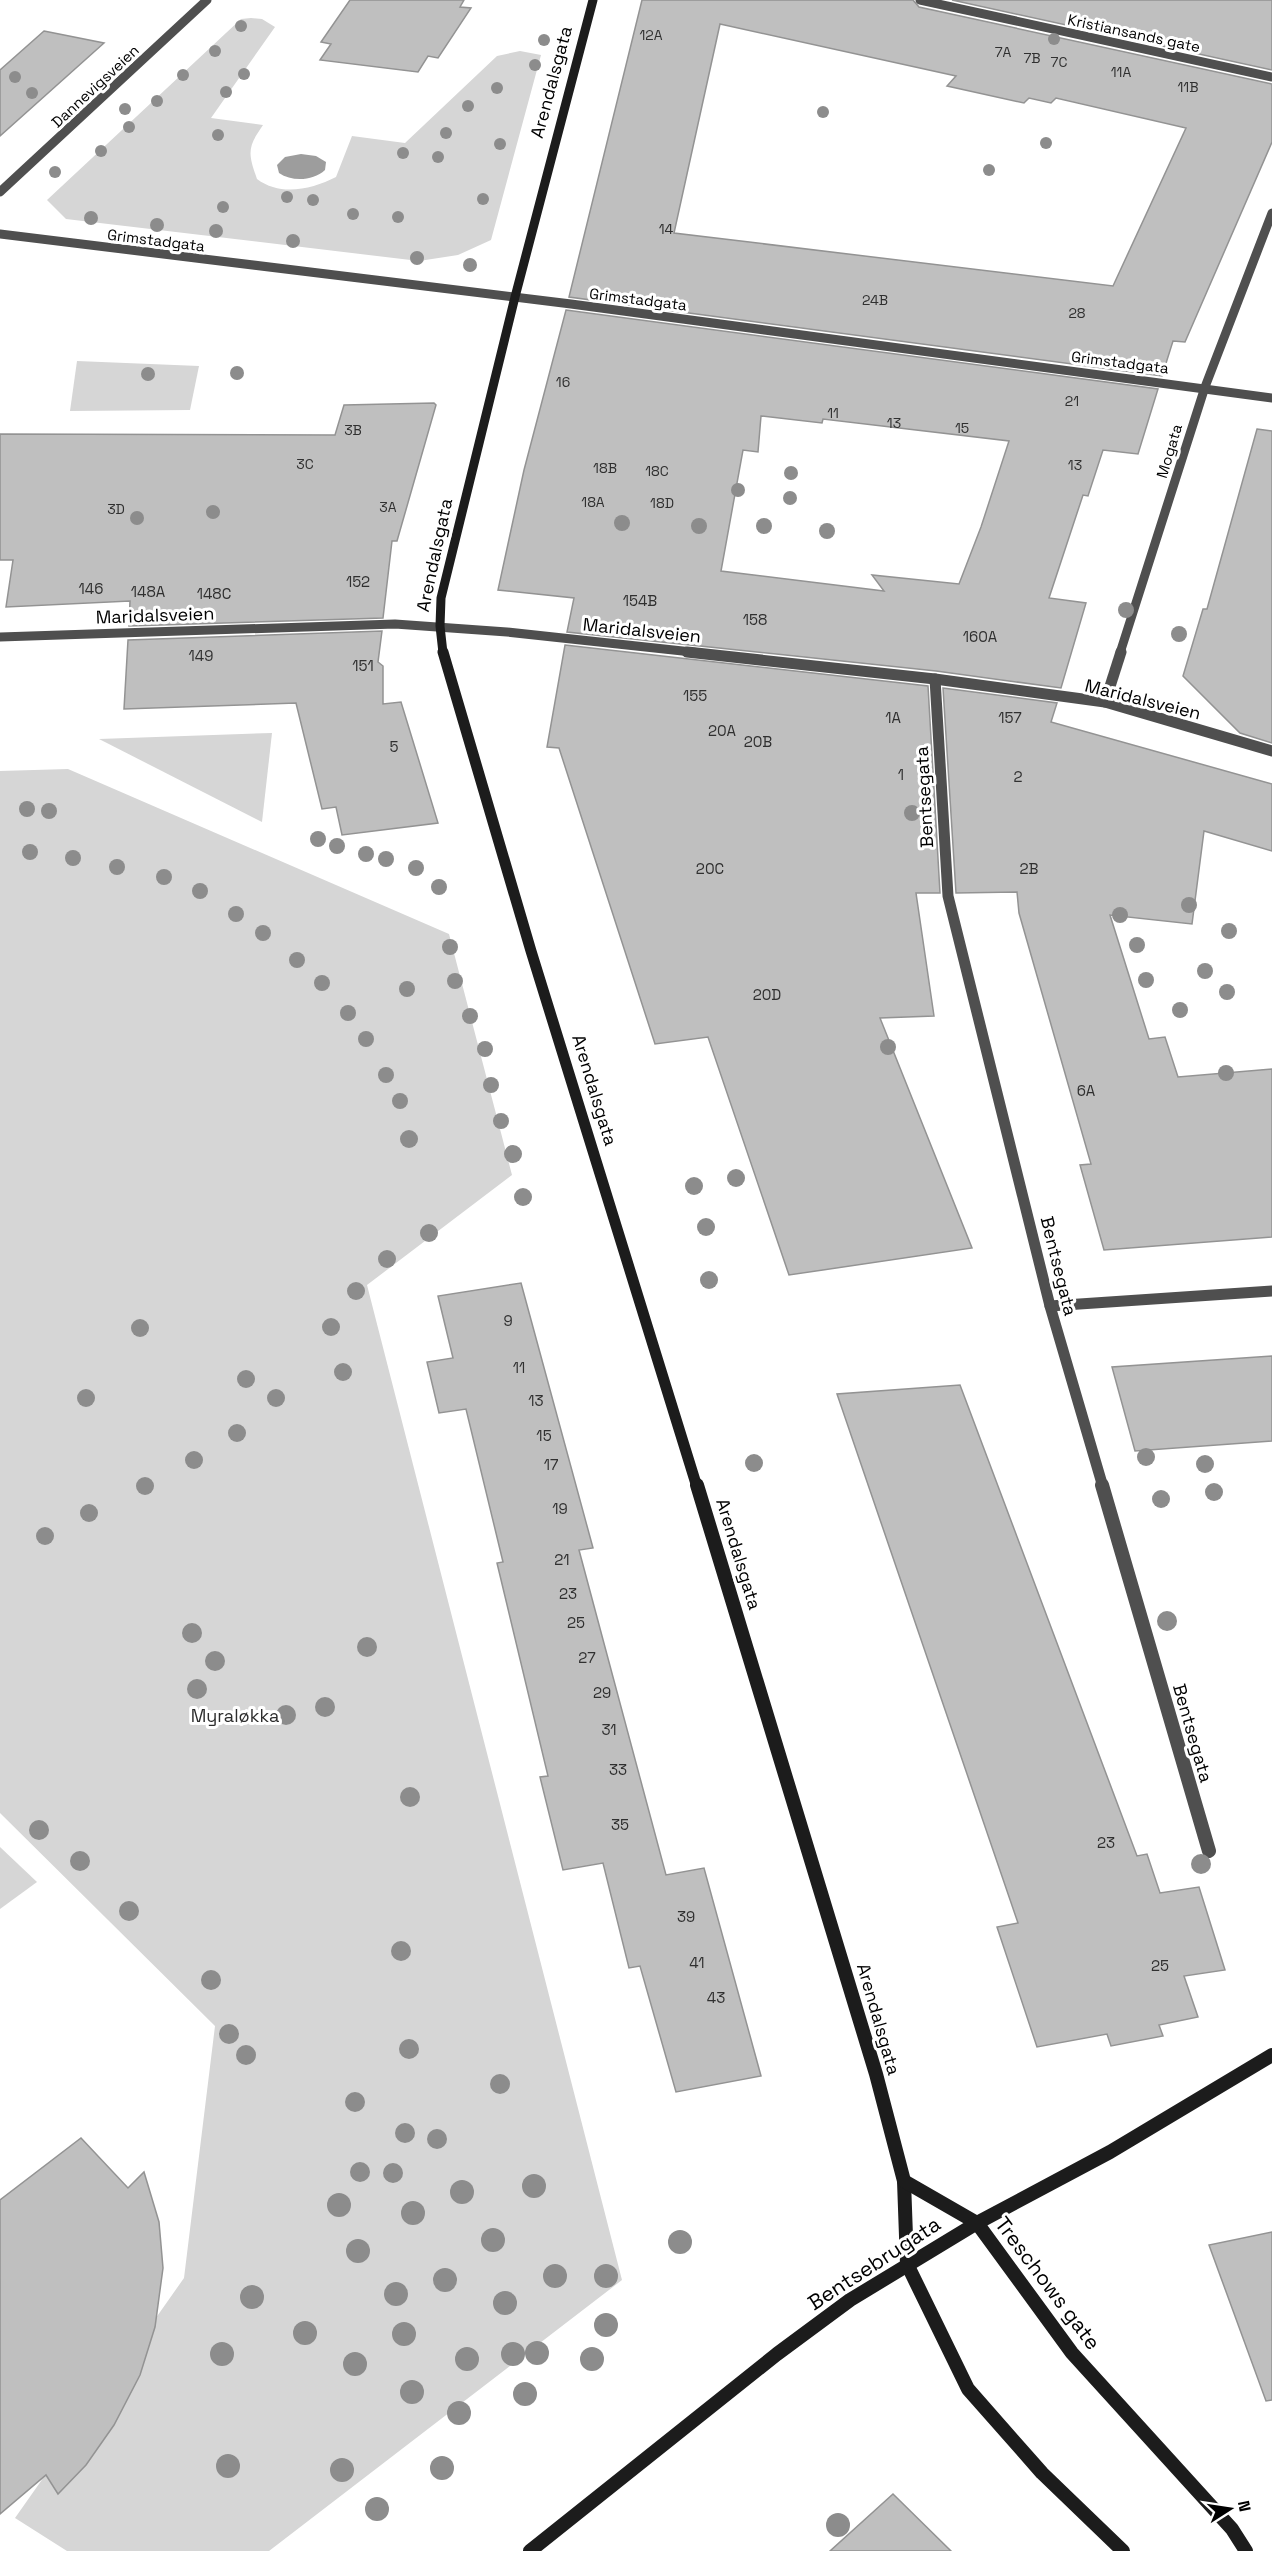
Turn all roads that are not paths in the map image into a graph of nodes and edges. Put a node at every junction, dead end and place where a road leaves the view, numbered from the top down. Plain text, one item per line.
1 (207, 0) edge
2 (593, 0) edge
3 (920, 0) edge
4 (1272, 77) edge
5 (0, 192) edge
6 (1272, 213) edge
7 (0, 234) edge
8 (515, 297) junction
9 (1205, 387) junction
10 (1272, 398) edge
11 (440, 626) junction
12 (0, 637) edge
13 (935, 679) junction
14 (1105, 702) junction
15 (1272, 751) edge
16 (1272, 1291) edge
17 (1050, 1306) junction
18 (1209, 1851) dead end
19 (1272, 2055) edge
20 (904, 2181) junction
21 (976, 2223) junction
22 (907, 2264) junction
23 (530, 2551) edge
24 (1123, 2551) edge
25 (1246, 2551) edge

1 - 5 street, Dannevigsveien
2 - 8 street, Arendalsgata
3 - 4 street, Kristiansands gate
6 - 9 street, Mogata
7 - 8 street, Grimstadgata
8 - 9 street, Grimstadgata
8 - 11 street, Arendalsgata
9 - 10 street, Grimstadgata
9 - 14 street, Mogata
11 - 12 street, Maridalsveien
11 - 13 street, Maridalsveien
11 - 20 street, Arendalsgata
13 - 14 street, Maridalsveien
13 - 17 street, Bentsegata
14 - 15 street, Maridalsveien
16 - 17 street
17 - 18 street, Bentsegata
19 - 21 street, Bentsebrugata
20 - 21 street, Treschows gate
20 - 22 street
21 - 22 street, Bentsebrugata
21 - 25 street, Treschows gate
22 - 23 street, Bentsebrugata
22 - 24 street

